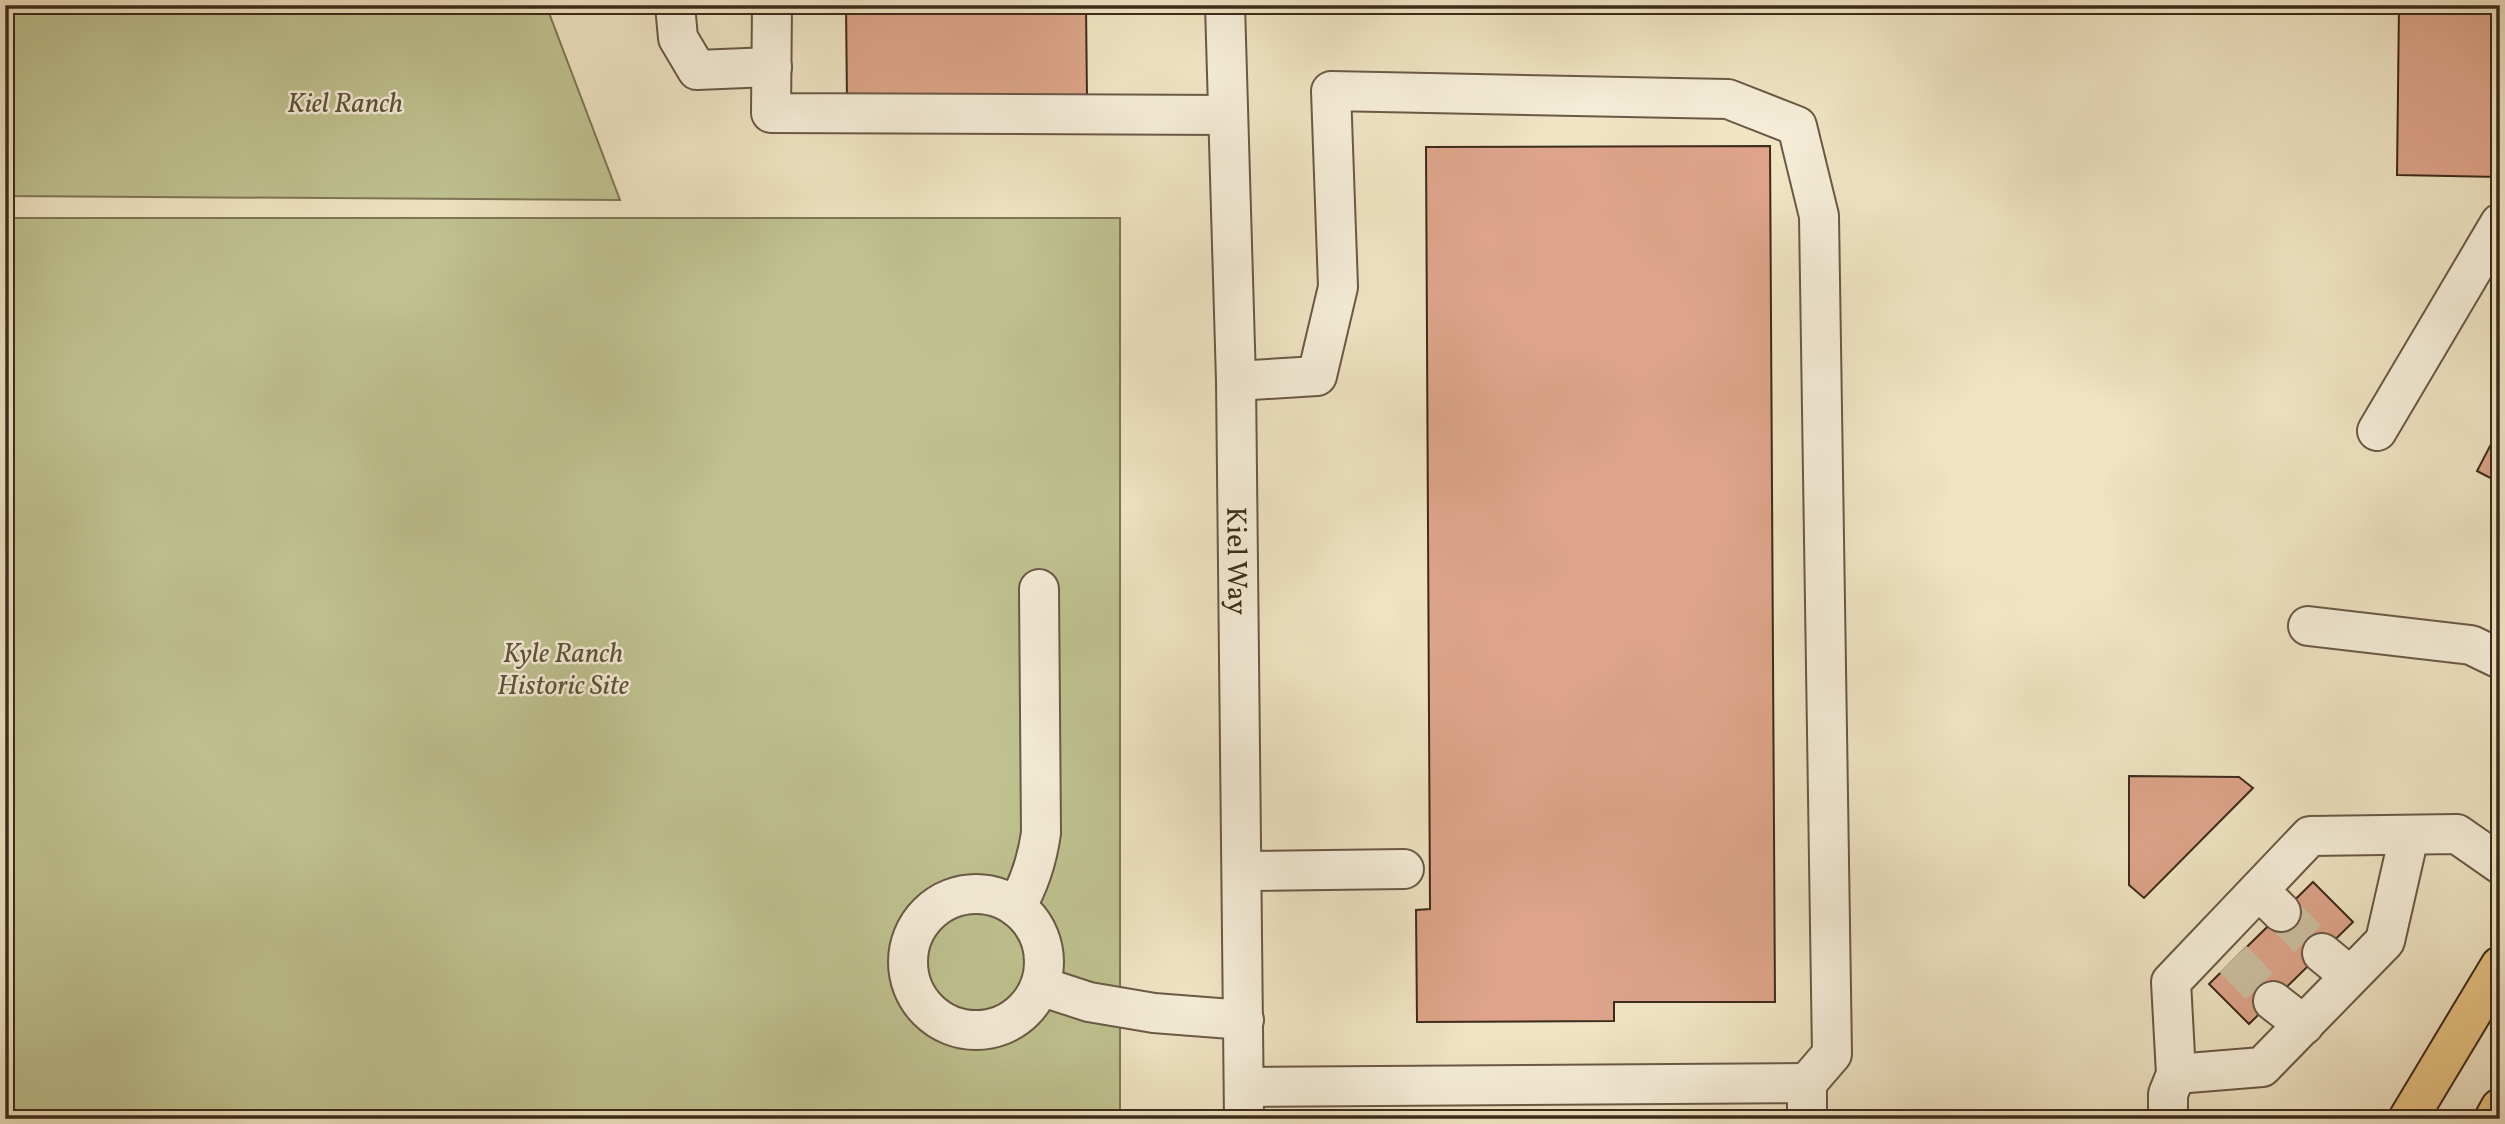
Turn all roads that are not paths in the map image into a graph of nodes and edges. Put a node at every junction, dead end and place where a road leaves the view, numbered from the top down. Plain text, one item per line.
1 (675, 5) edge
2 (772, 5) edge
3 (1225, 5) edge
4 (772, 67) junction
5 (1227, 115) junction
6 (2500, 223) edge
7 (1236, 381) junction
8 (2377, 431) dead end
9 (1039, 589) dead end
10 (2308, 625) dead end
11 (2500, 659) edge
12 (2409, 836) junction
13 (2500, 864) edge
14 (1404, 869) dead end
15 (1243, 871) junction
16 (1016, 907) junction
17 (2500, 966) edge
18 (1040, 986) junction
19 (2273, 1001) tunnel mouth
20 (1244, 1020) junction
21 (2304, 1025) junction
22 (2176, 1074) junction
23 (1807, 1101) edge
24 (1244, 1103) edge
25 (2500, 1108) edge
26 (2168, 1119) edge
27 (2408, 1119) edge
28 (2494, 1119) edge

1 - 4 street
2 - 4 street
3 - 5 street, Kiel Way
4 - 5 street
5 - 7 street, Kiel Way
6 - 8 street
7 - 15 street, Kiel Way
7 - 23 street
9 - 16 street
10 - 11 street
12 - 13 street
12 - 21 street
12 - 22 street
14 - 15 street
15 - 20 street, Kiel Way
16 - 18 street
16 - 18 street
17 - 27 main road
18 - 20 street
19 - 21 street
20 - 24 street, Kiel Way
21 - 22 street
22 - 26 street
23 - 24 street
25 - 28 main road

